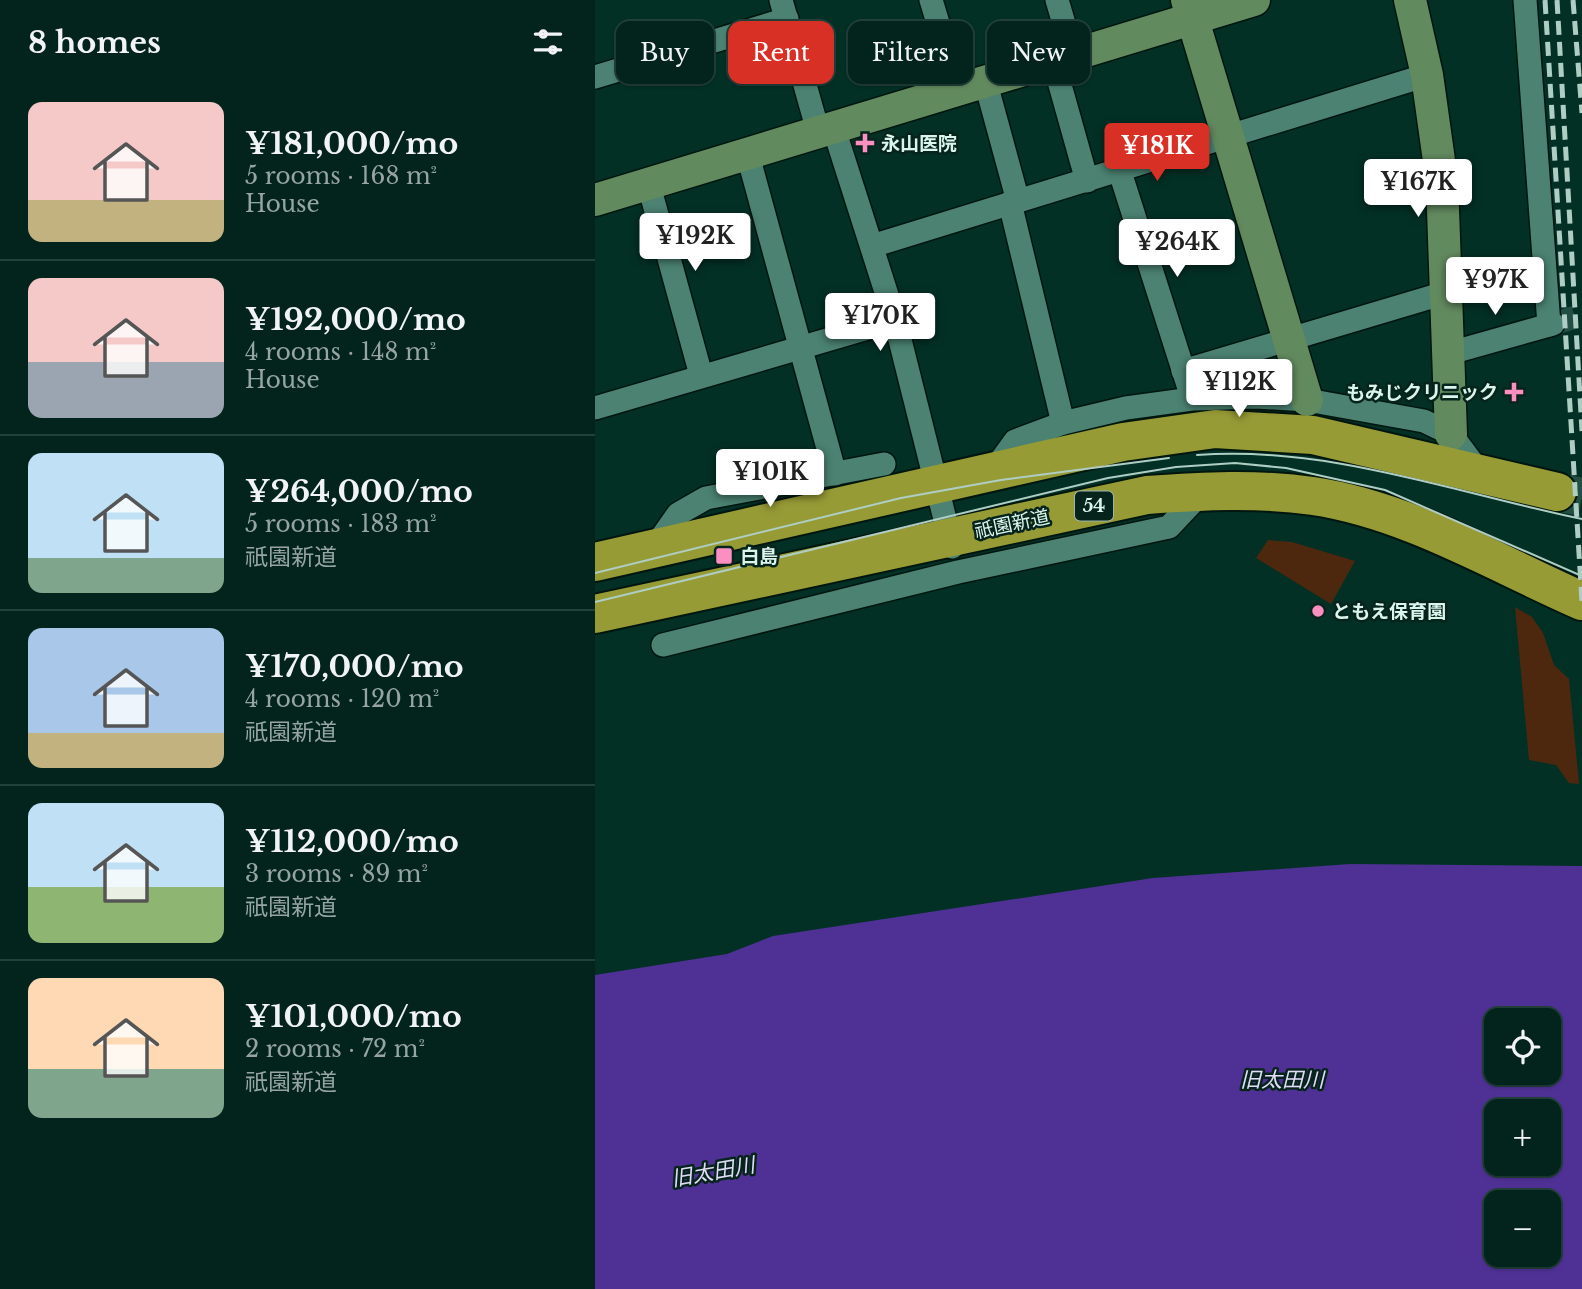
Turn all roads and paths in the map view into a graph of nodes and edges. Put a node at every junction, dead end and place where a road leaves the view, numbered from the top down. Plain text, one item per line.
1 (931, 0) edge
2 (1057, 0) edge
3 (1254, 0) edge
4 (1410, 0) edge
5 (1525, 0) edge
6 (1190, 9) edge
7 (784, 10) edge
8 (1059, 21) edge
9 (1090, 47) edge
10 (1427, 75) junction
11 (595, 77) edge
12 (987, 80) edge
13 (1068, 84) edge
14 (972, 85) junction
15 (826, 128) junction
16 (1228, 138) junction
17 (747, 152) junction
18 (1120, 172) junction
19 (1087, 181) junction
20 (648, 182) junction
21 (595, 200) edge
22 (1014, 202) junction
23 (872, 246) junction
24 (1448, 292) junction
25 (895, 320) junction
26 (1289, 340) junction
27 (801, 347) junction
28 (1450, 353) junction
29 (1183, 371) junction
30 (701, 375) junction
31 (1192, 398) junction
32 (1307, 400) junction
33 (595, 408) edge
34 (1063, 424) junction
35 (1451, 434) junction
36 (884, 464) dead end
37 (994, 470) junction
38 (1480, 473) junction
39 (835, 474) junction
40 (936, 484) junction
41 (1203, 491) junction
42 (1557, 492) tunnel mouth
43 (652, 551) junction
44 (954, 554) junction
45 (595, 562) edge
46 (702, 592) junction
47 (1582, 601) edge
48 (595, 614) edge
49 (732, 628) junction
50 (663, 645) dead end

1 - 14 street
2 - 8 street
3 - 6 street
4 - 10 street
5 - 28 street
6 - 9 street
6 - 16 street
7 - 11 street
7 - 15 street
10 - 16 street
10 - 24 street
12 - 14 street
13 - 19 street
14 - 15 street
14 - 22 street
15 - 17 street
15 - 23 street
16 - 18 street
16 - 26 street
17 - 20 street
17 - 27 street
18 - 19 street
18 - 29 street
19 - 22 street
20 - 21 street
20 - 30 street
22 - 23 street
22 - 34 street
23 - 25 street
24 - 26 street
24 - 28 street
25 - 27 street
25 - 40 street
26 - 29 street
26 - 32 street
27 - 30 street
27 - 39 street
28 - 35 street
29 - 31 street
30 - 33 street
31 - 32 street
31 - 34 street
32 - 35 street
34 - 37 street
35 - 38 street
36 - 39 street
37 - 38 highway
37 - 40 highway
38 - 42 highway
39 - 43 street
40 - 43 highway
40 - 44 street
41 - 44 highway, 祇園新道 / 54
41 - 44 street
41 - 47 highway, 祇園新道 / 54
43 - 45 highway
44 - 46 highway, 祇園新道 / 54
44 - 49 street
46 - 48 highway, 祇園新道 / 54
46 - 49 street
49 - 50 street

